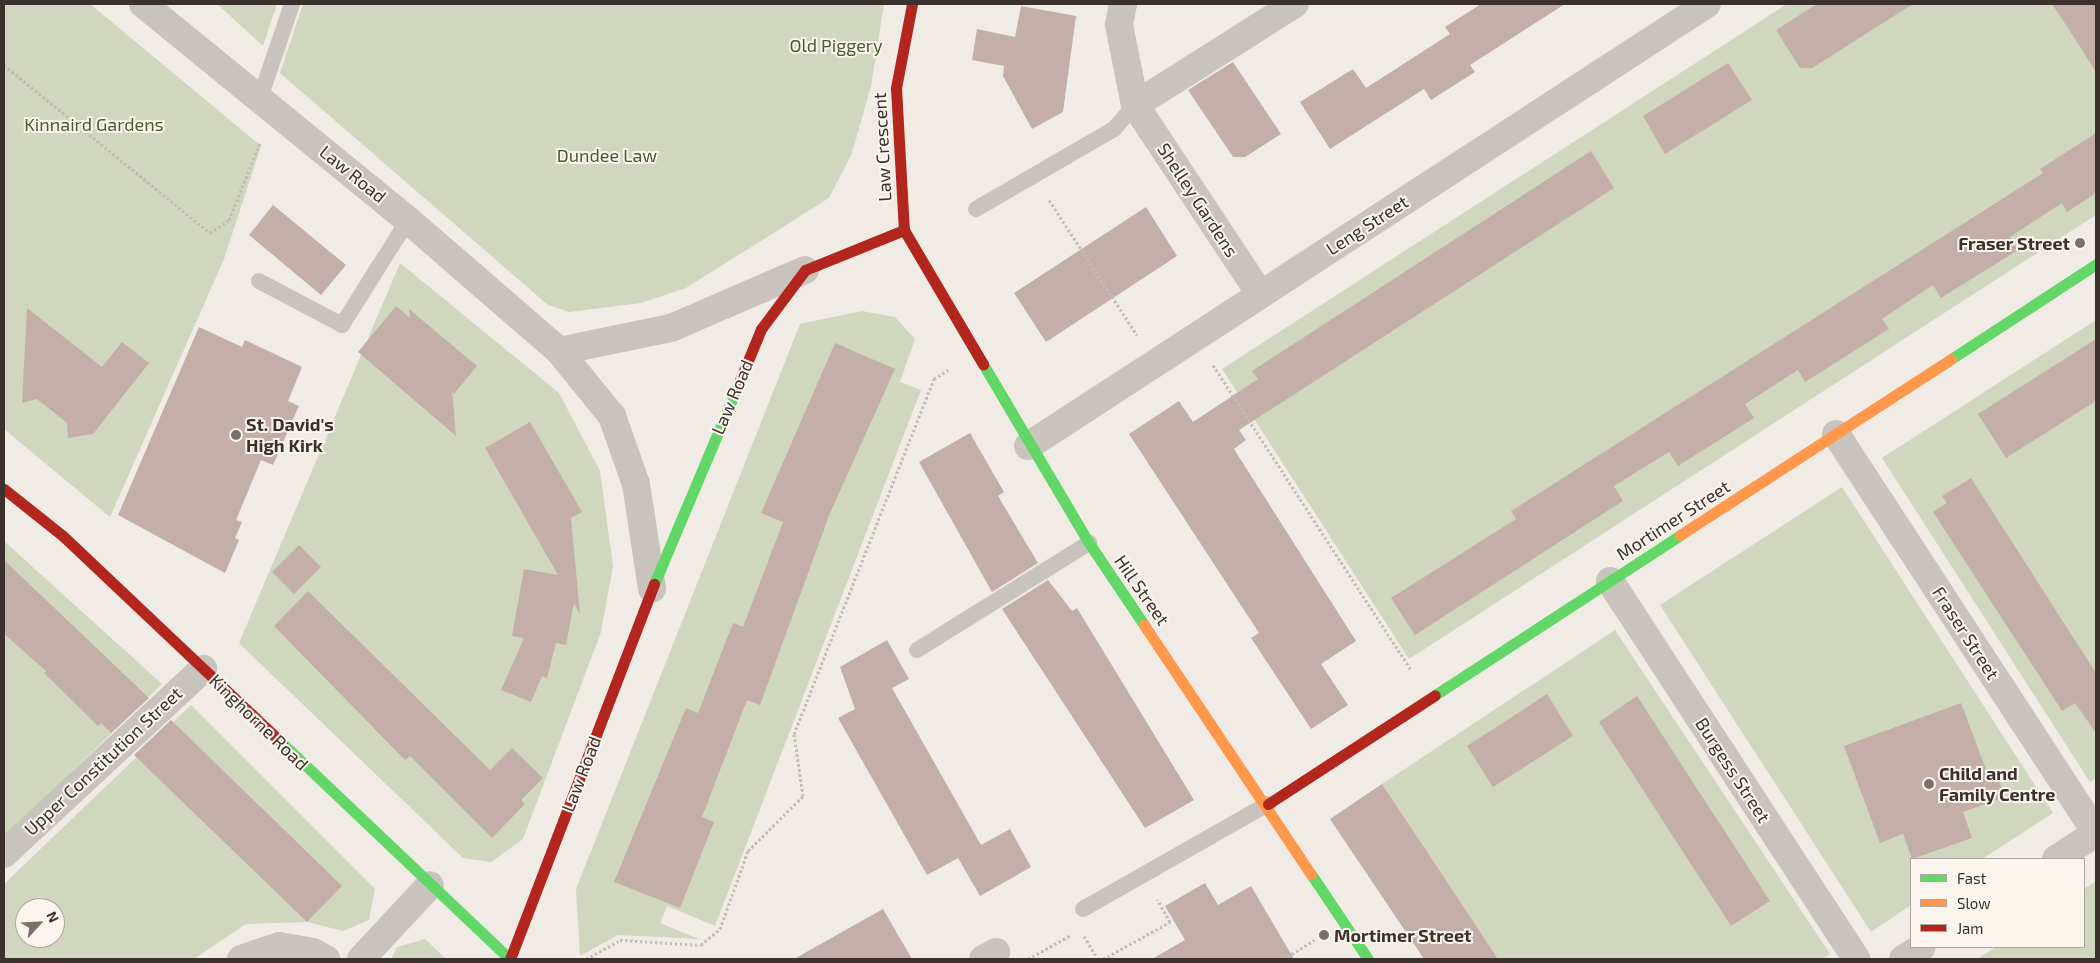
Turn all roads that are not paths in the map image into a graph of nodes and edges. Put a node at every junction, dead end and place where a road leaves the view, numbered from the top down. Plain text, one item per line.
1 (142, 4) edge
2 (292, 4) edge
3 (912, 4) edge
4 (1123, 4) edge
5 (1295, 4) edge
6 (1707, 4) edge
7 (260, 98) junction
8 (1135, 105) junction
9 (976, 209) dead end
10 (408, 220) junction
11 (904, 230) junction
12 (2096, 264) edge
13 (805, 270) junction
14 (259, 281) dead end
15 (1260, 294) junction
16 (559, 351) junction
17 (1836, 434) junction
18 (1028, 446) junction
19 (4, 490) edge
20 (1088, 543) junction
21 (1610, 581) junction
22 (652, 589) junction
23 (917, 650) dead end
24 (203, 669) junction
25 (1268, 804) junction
26 (2096, 833) edge
27 (4, 854) edge
28 (2058, 858) edge
29 (430, 885) junction
30 (1083, 909) dead end
31 (1920, 948) edge
32 (241, 959) edge
33 (326, 959) edge
34 (361, 959) edge
35 (510, 959) edge
36 (1368, 959) edge
37 (1856, 959) edge
38 (1903, 959) edge

1 - 7 street, Law Road
2 - 7 lane
3 - 11 street, Law Crescent
4 - 8 street, Shelley Gardens
5 - 8 street
6 - 15 street, Leng Street
7 - 10 street, Law Road
8 - 9 lane
8 - 15 street, Shelley Gardens
10 - 14 lane
10 - 16 street, Law Road
11 - 13 street
11 - 18 street, Hill Street
12 - 17 street, Mortimer Street
13 - 16 street
13 - 22 street, Law Road
15 - 18 street, Leng Street
16 - 22 street, Law Road
17 - 21 street, Mortimer Street
17 - 26 street, Fraser Street
18 - 20 street, Hill Street
19 - 24 street, Kinghorne Road
20 - 23 lane
20 - 25 street, Hill Street
21 - 25 street, Mortimer Street
21 - 37 street, Burgess Street
22 - 35 street, Law Road
24 - 27 street, Upper Constitution Street
24 - 29 street, Kinghorne Road
25 - 30 lane
25 - 36 street, Hill Street
26 - 28 street
29 - 34 street
29 - 35 street, Kinghorne Road
31 - 38 street
32 - 33 street

